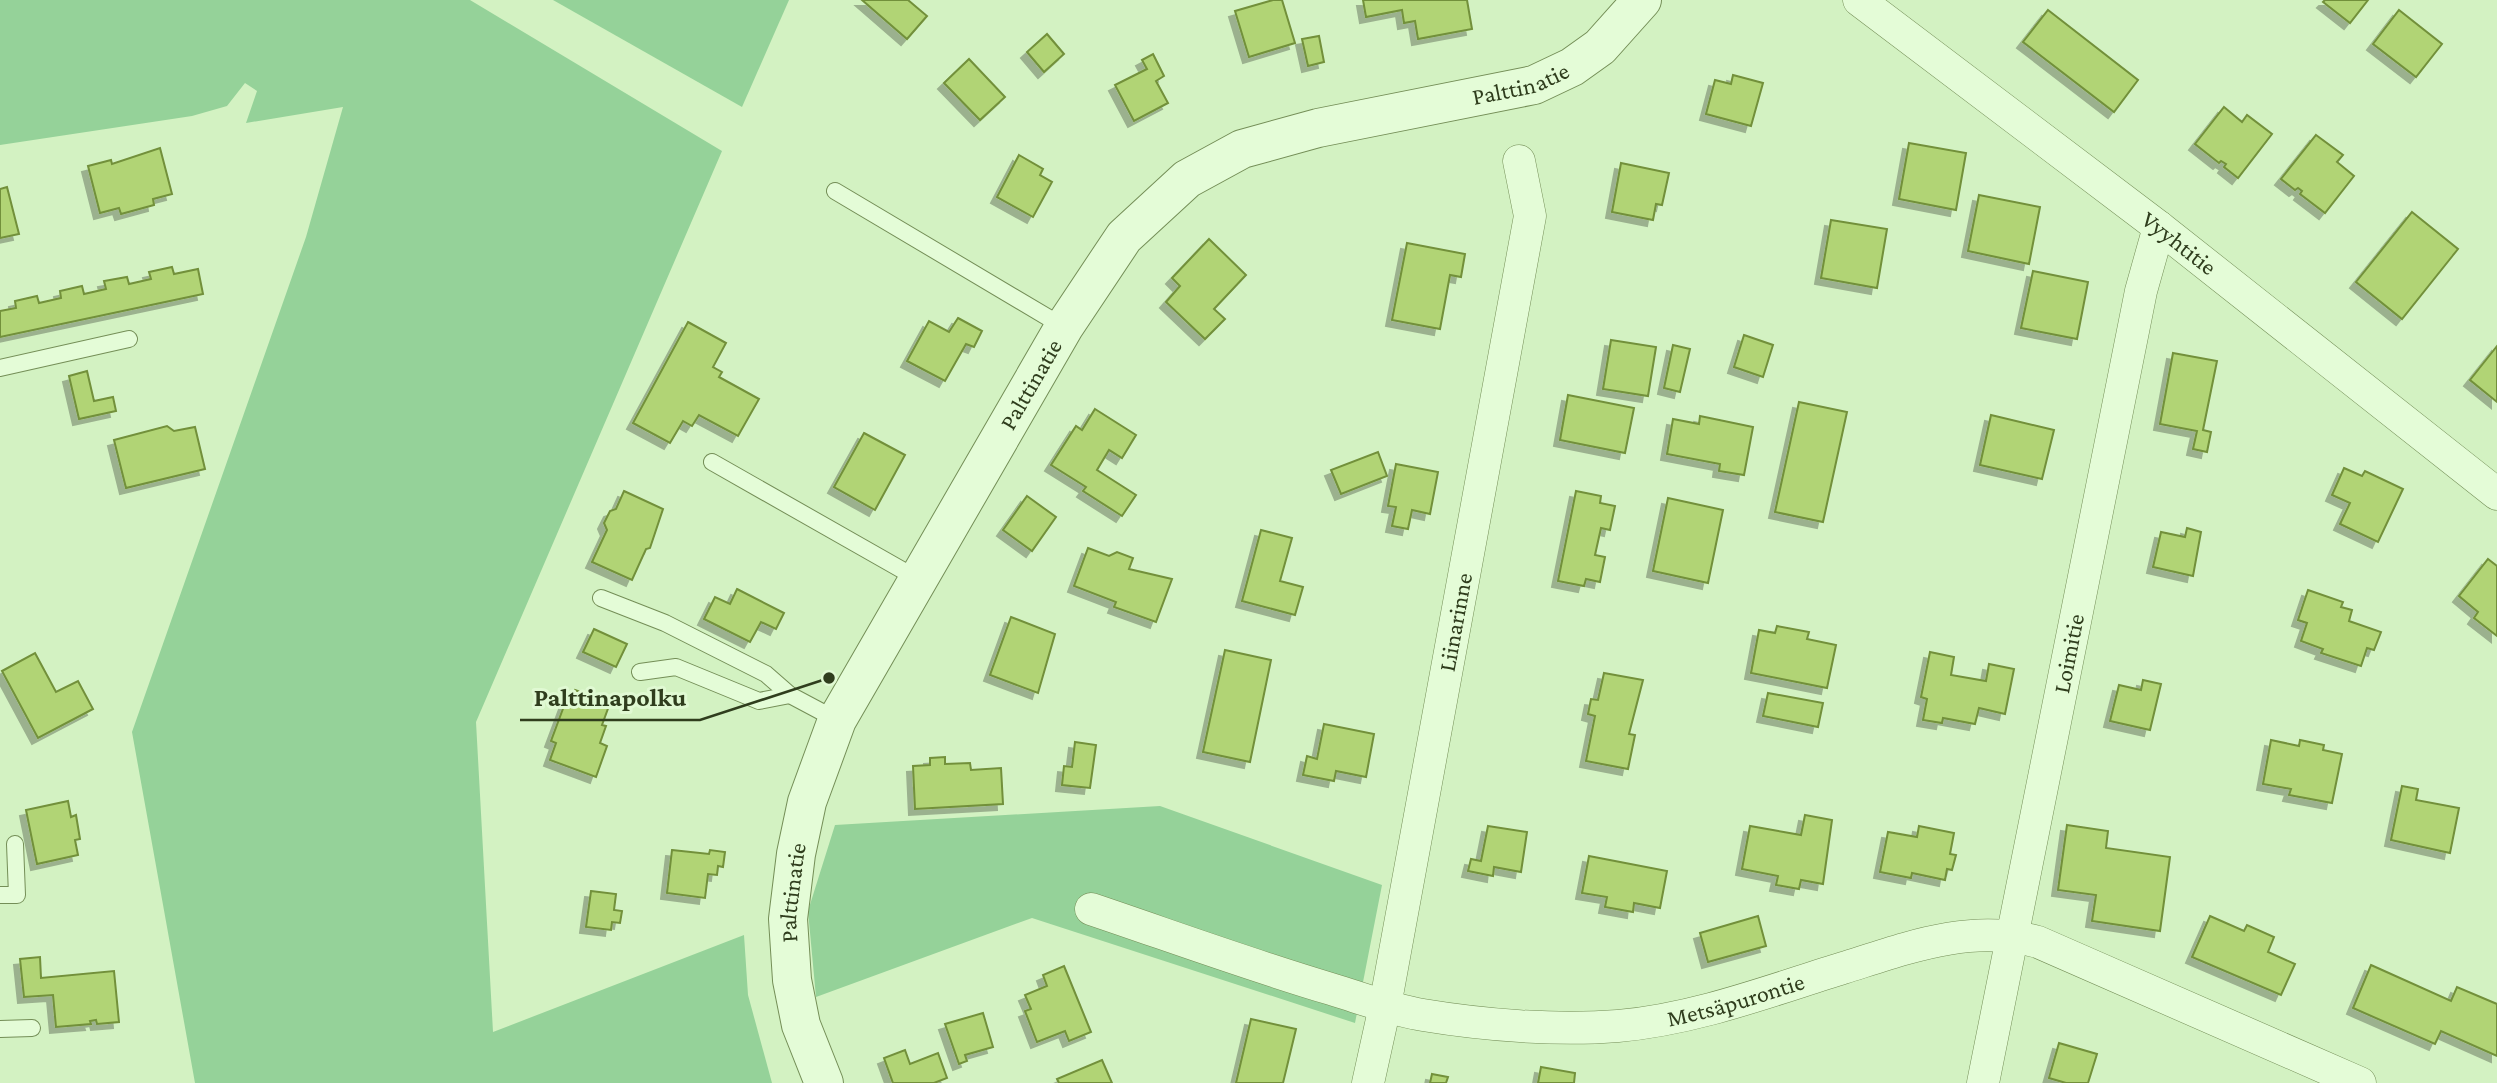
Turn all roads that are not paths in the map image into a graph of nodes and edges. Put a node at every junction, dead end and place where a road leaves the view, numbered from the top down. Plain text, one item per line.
1 (1642, 0) edge
2 (1858, 0) edge
3 (1519, 161) dead end
4 (835, 191) dead end
5 (2159, 227) junction
6 (1064, 327) junction
7 (129, 339) dead end
8 (0, 368) edge
9 (712, 463) dead end
10 (2497, 494) edge
11 (918, 579) junction
12 (601, 598) dead end
13 (640, 672) dead end
14 (790, 695) junction
15 (837, 720) junction
16 (15, 844) dead end
17 (0, 895) edge
18 (1091, 909) dead end
19 (2012, 935) junction
20 (1385, 1006) junction
21 (33, 1028) dead end
22 (0, 1029) edge
23 (824, 1083) edge
24 (1368, 1083) edge
25 (1983, 1083) edge
26 (2360, 1083) edge

1 - 6 street, Palttinatie
2 - 5 street, Vyyhtitie
3 - 20 street, Liinarinne
4 - 6 lane
5 - 10 street, Vyyhtitie
5 - 19 street, Loimitie
6 - 11 street, Palttinatie
7 - 8 lane
9 - 11 lane
11 - 15 street, Palttinatie
12 - 14 lane
13 - 14 lane
14 - 15 lane
15 - 23 street, Palttinatie
16 - 17 lane
18 - 20 street, Metsäpurontie
19 - 20 street, Metsäpurontie
19 - 25 street, Loimitie
19 - 26 street, Metsäpurontie
20 - 24 street, Liinarinne
21 - 22 lane

